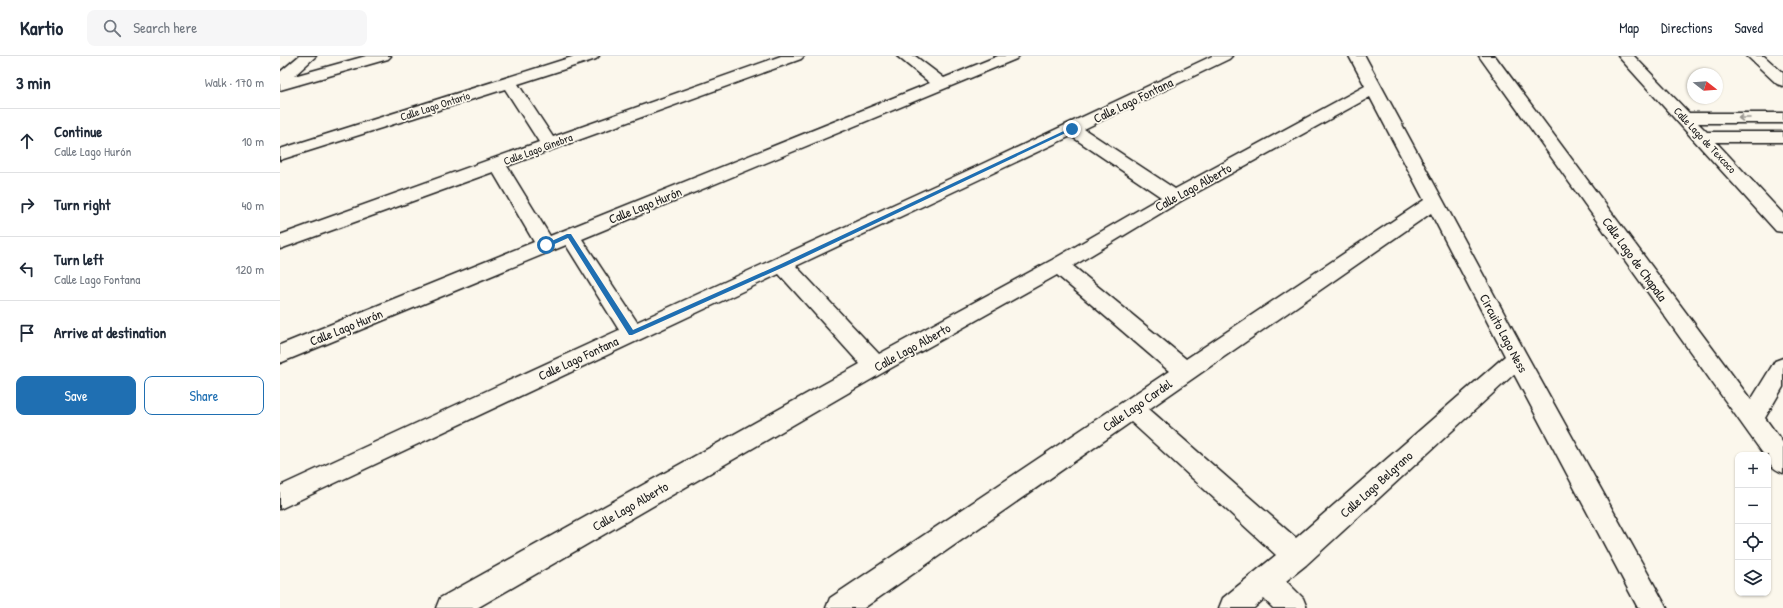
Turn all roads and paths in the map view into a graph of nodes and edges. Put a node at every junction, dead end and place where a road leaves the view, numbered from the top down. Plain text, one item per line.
1 (308, 56) edge
2 (383, 56) edge
3 (591, 56) edge
4 (796, 56) edge
5 (905, 56) edge
6 (1011, 56) edge
7 (1224, 56) edge
8 (1357, 56) edge
9 (1487, 56) edge
10 (1626, 56) edge
11 (1755, 56) edge
12 (570, 59) edge
13 (280, 80) edge
14 (1783, 81) edge
15 (509, 83) junction
16 (943, 85) junction
17 (280, 86) edge
18 (1374, 88) junction
19 (1685, 118) junction
20 (1783, 118) edge
21 (1072, 129) junction
22 (1702, 137) junction
23 (1783, 137) edge
24 (549, 144) junction
25 (280, 156) edge
26 (496, 164) junction
27 (1174, 197) junction
28 (1434, 202) junction
29 (1783, 226) edge
30 (569, 236) junction
31 (280, 242) edge
32 (546, 245) junction
33 (783, 265) junction
34 (1059, 265) junction
35 (632, 333) junction
36 (280, 354) edge
37 (1517, 358) junction
38 (876, 366) junction
39 (1783, 367) edge
40 (1185, 371) junction
41 (1133, 409) junction
42 (1752, 419) junction
43 (1783, 462) edge
44 (280, 498) edge
45 (1296, 556) junction
46 (1265, 580) junction
47 (1644, 603) edge
48 (450, 608) edge
49 (840, 608) edge
50 (1233, 608) edge
51 (1293, 608) edge

1 - 13 street
2 - 17 street
3 - 12 street, Calle Lago Ontario
4 - 24 street, Calle Lago Ginebra
5 - 16 street
6 - 16 street, Calle Lago Hurón
7 - 21 street, Calle Lago Fontana
8 - 18 street, Circuito Lago Ness
9 - 42 street, Calle Lago de Chapala
10 - 19 street, Calle Lago de Texcoco
11 - 14 street
12 - 15 street, Calle Lago Ontario
15 - 24 street
15 - 25 street, Calle Lago Ontario
16 - 30 street, Calle Lago Hurón
18 - 27 street, Calle Lago Alberto
18 - 28 street, Circuito Lago Ness
20 -> 19 street
19 - 22 street, Calle Lago de Texcoco
21 - 27 street
21 - 33 street, Calle Lago Fontana
22 - 23 street
22 - 29 street, Calle Lago de Texcoco
24 - 26 street, Calle Lago Ginebra
26 - 31 street, Calle Lago Ginebra
26 - 32 street
27 - 34 street, Calle Lago Alberto
28 - 37 street, Circuito Lago Ness
28 - 40 street, Calle Lago Cardel
30 - 32 street, Calle Lago Hurón
30 - 35 street
32 - 36 street, Calle Lago Hurón
33 - 35 street, Calle Lago Fontana
33 - 38 street
34 - 38 street, Calle Lago Alberto
34 - 40 street
35 - 44 street, Calle Lago Fontana
37 - 45 street, Calle Lago Belgrano
37 - 47 street, Circuito Lago Ness
38 - 48 street, Calle Lago Alberto
39 - 42 street
40 - 41 street, Calle Lago Cardel
41 - 45 street
41 - 49 street, Calle Lago Cardel
42 - 43 street, Calle Lago de Chapala
45 - 46 street, Calle Lago Belgrano
46 - 50 street, Calle Lago Belgrano
46 - 51 street

